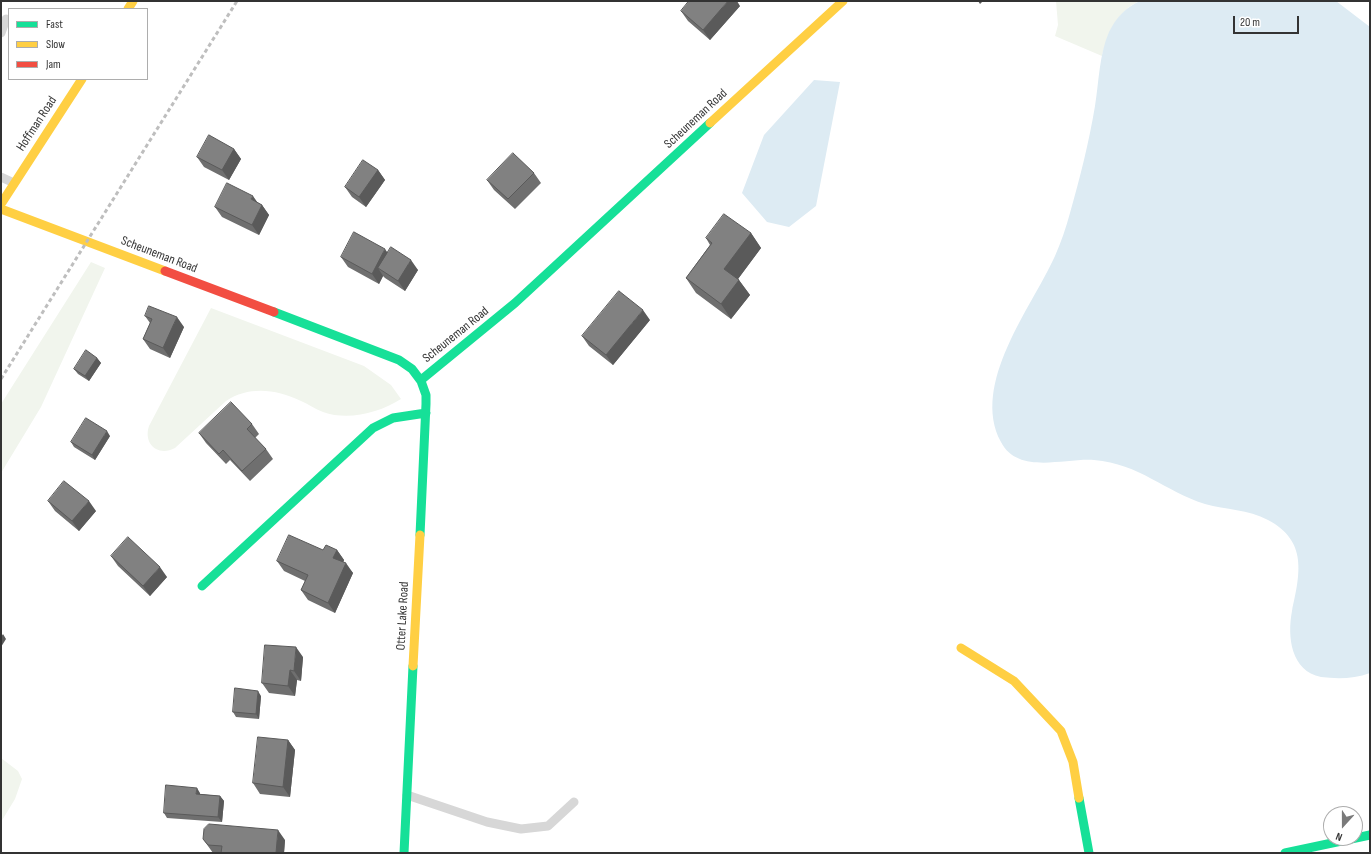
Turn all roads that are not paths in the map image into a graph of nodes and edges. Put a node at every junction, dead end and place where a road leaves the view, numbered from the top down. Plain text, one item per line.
1 (843, 1) edge
2 (6, 19) dead end
3 (1, 33) edge
4 (81, 80) edge
5 (1, 177) edge
6 (14, 183) junction
7 (1, 204) edge
8 (1, 209) edge
9 (421, 380) junction
10 (426, 413) junction
11 (202, 586) dead end
12 (961, 648) dead end
13 (407, 795) junction
14 (574, 802) dead end
15 (1370, 835) edge
16 (404, 853) edge
17 (1089, 853) edge
18 (1285, 853) edge

1 - 9 street, Scheuneman Road
2 - 3 lane
4 - 6 street, Hoffman Road
5 - 6 lane
6 - 7 street, Hoffman Road
8 - 9 street, Scheuneman Road
9 - 10 street, Otter Lake Road
10 - 11 street
10 - 13 street, Otter Lake Road
12 - 17 street
13 - 14 lane
13 - 16 street, Otter Lake Road
15 - 18 street

